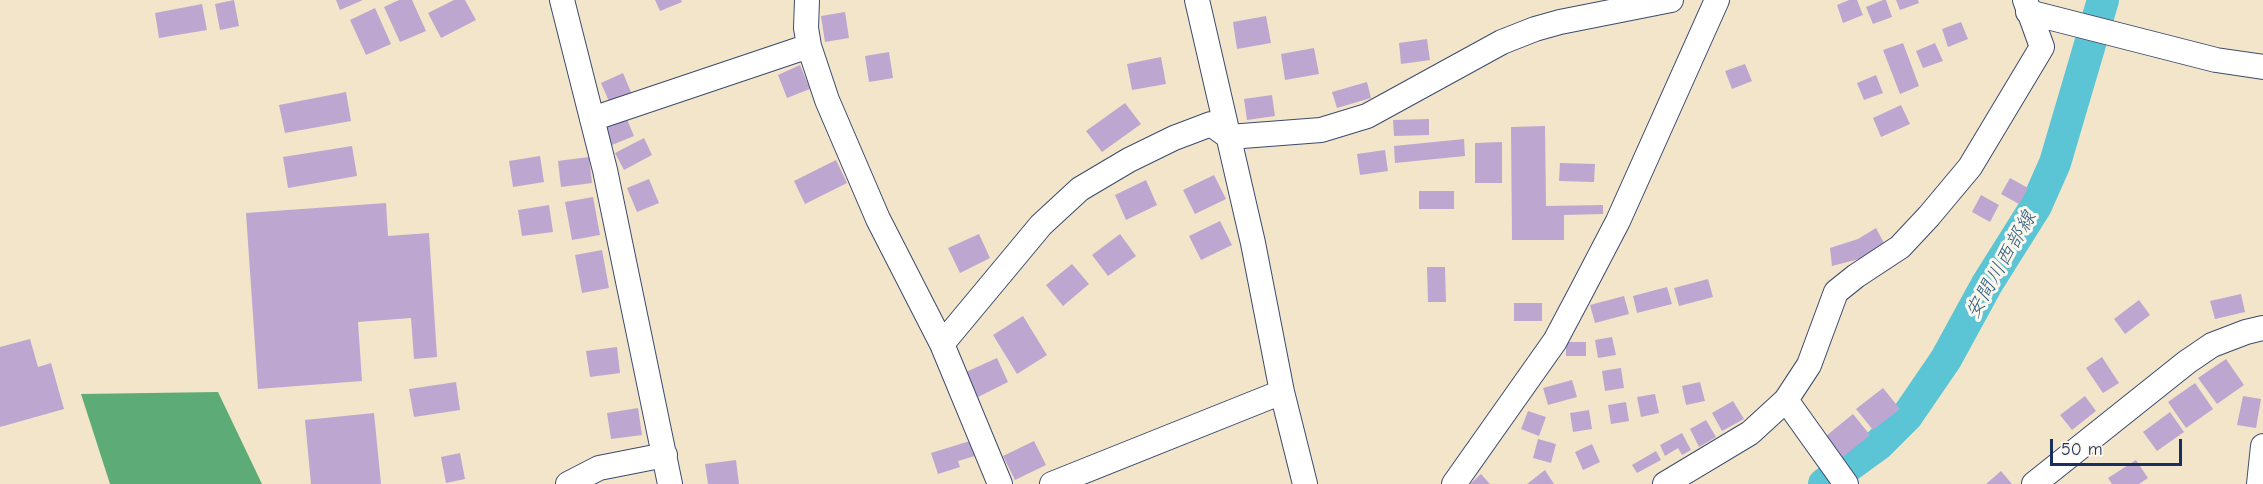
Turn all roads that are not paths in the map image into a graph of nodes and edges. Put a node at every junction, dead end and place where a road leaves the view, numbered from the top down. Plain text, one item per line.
1 (562, 0) edge
2 (807, 0) edge
3 (1197, 0) edge
4 (1671, 0) edge
5 (1718, 0) edge
6 (2027, 6) edge
7 (808, 46) junction
8 (2263, 67) edge
9 (592, 119) junction
10 (1230, 137) junction
11 (2263, 328) edge
12 (942, 344) junction
13 (1282, 392) junction
14 (1786, 400) junction
15 (2263, 446) edge
16 (665, 455) junction
17 (1840, 476) edge
18 (568, 484) edge
19 (670, 484) edge
20 (1000, 484) edge
21 (1052, 484) edge
22 (1305, 484) edge
23 (1454, 484) edge
24 (1665, 484) edge
25 (2034, 484) edge
26 (2259, 484) edge

1 - 9 street
2 - 7 street
3 - 10 street
4 - 10 street
5 - 23 street
6 - 8 street
6 - 14 street
7 - 9 street
7 - 12 street
9 - 16 street
10 - 12 street
10 - 13 street
11 - 25 street
12 - 20 street
13 - 21 street
13 - 22 street
14 - 17 street
14 - 24 street
15 - 26 street
16 - 18 street
16 - 19 street

